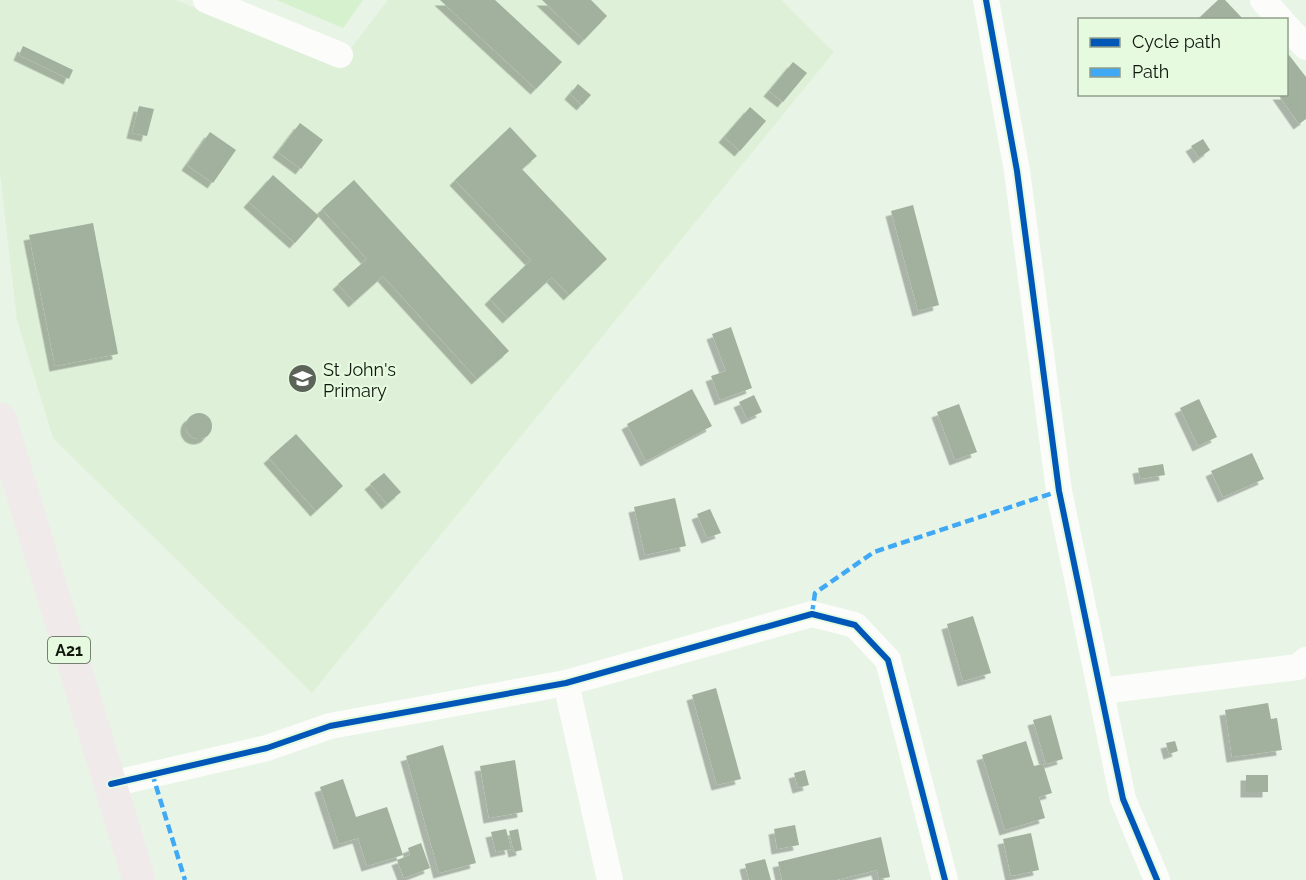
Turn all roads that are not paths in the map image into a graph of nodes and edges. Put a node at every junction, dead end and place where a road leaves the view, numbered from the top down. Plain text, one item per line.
1 (206, 0) edge
2 (986, 0) edge
3 (1263, 0) edge
4 (1279, 18) edge
5 (1288, 27) edge
6 (1306, 47) edge
7 (340, 55) dead end
8 (0, 420) edge
9 (1306, 660) edge
10 (566, 683) junction
11 (1101, 691) junction
12 (111, 784) junction
13 (139, 880) edge
14 (610, 880) edge
15 (945, 880) edge
16 (1157, 880) edge

1 - 7 street
2 - 11 street
3 - 4 street
5 - 6 street
8 - 12 main road, A21
9 - 11 street
10 - 12 street
10 - 14 street
10 - 15 street
11 - 16 street
12 - 13 main road, A21

